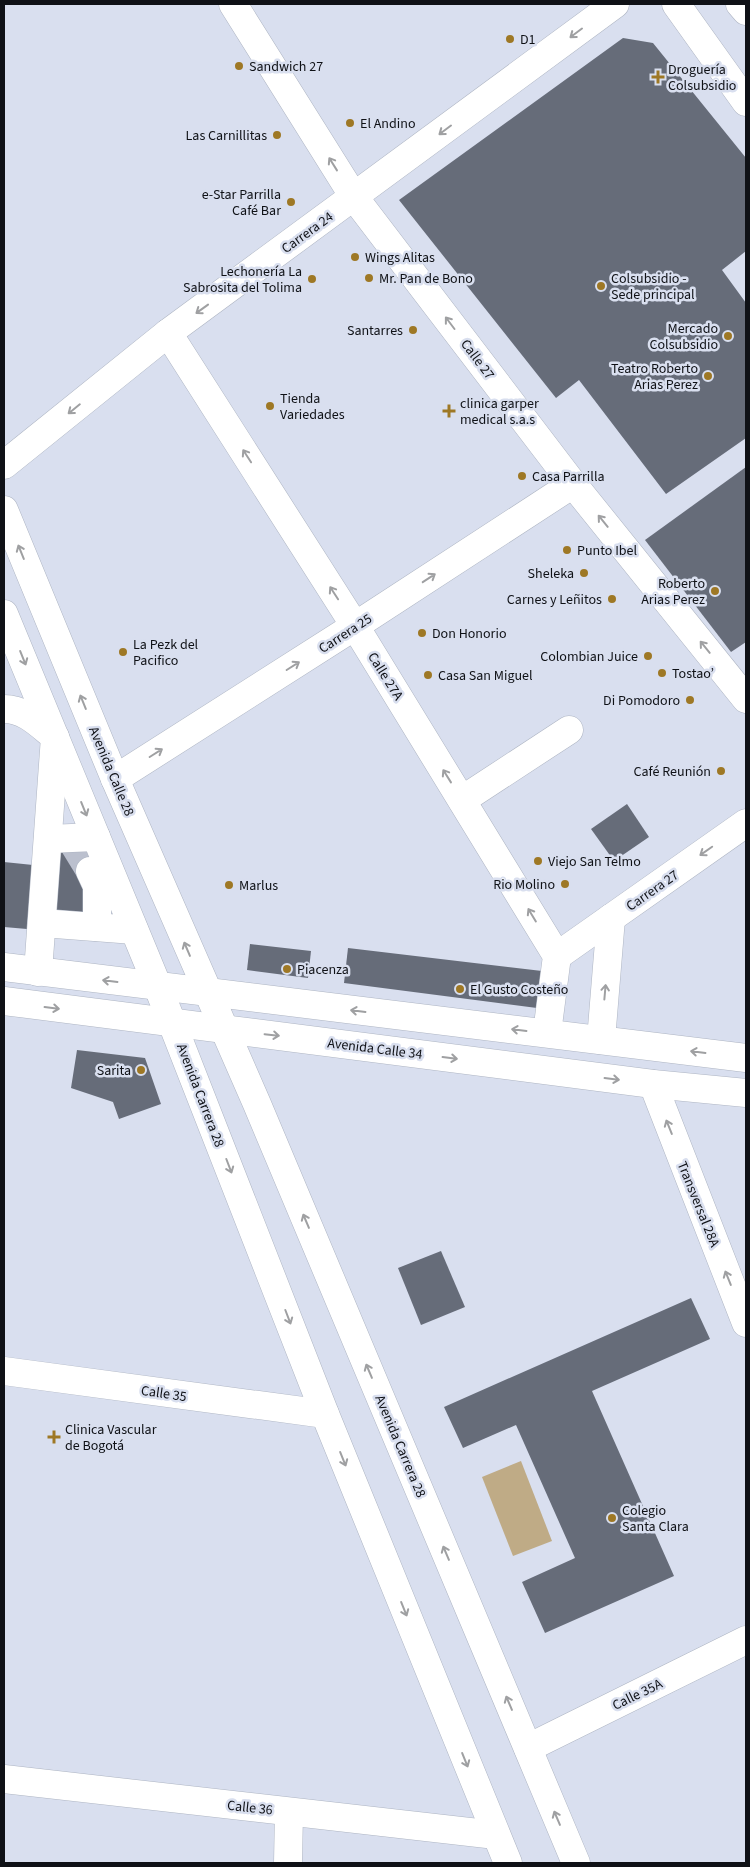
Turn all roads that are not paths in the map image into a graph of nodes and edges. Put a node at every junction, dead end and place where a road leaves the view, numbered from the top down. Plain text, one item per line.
1 (232, 4) edge
2 (615, 4) edge
3 (676, 4) edge
4 (683, 4) edge
5 (740, 4) edge
6 (746, 11) edge
7 (746, 70) edge
8 (746, 102) edge
9 (354, 197) junction
10 (168, 333) junction
11 (4, 465) edge
12 (573, 484) junction
13 (4, 510) edge
14 (4, 614) edge
15 (355, 626) junction
16 (746, 699) edge
17 (4, 710) edge
18 (569, 730) dead end
19 (55, 737) junction
20 (114, 779) junction
21 (462, 800) junction
22 (746, 823) edge
23 (72, 840) junction
24 (90, 871) tunnel mouth
25 (611, 918) junction
26 (42, 923) junction
27 (97, 927) junction
28 (134, 930) junction
29 (558, 956) junction
30 (4, 967) edge
31 (38, 972) junction
32 (158, 987) junction
33 (208, 993) junction
34 (4, 1002) edge
35 (172, 1023) junction
36 (224, 1030) junction
37 (547, 1033) junction
38 (601, 1040) junction
39 (746, 1058) edge
40 (652, 1084) junction
41 (746, 1093) edge
42 (746, 1323) edge
43 (4, 1371) edge
44 (325, 1414) junction
45 (746, 1640) edge
46 (528, 1748) junction
47 (4, 1780) edge
48 (289, 1812) junction
49 (496, 1835) junction
50 (288, 1863) edge
51 (508, 1863) edge
52 (576, 1863) edge

9 -> 1 street, Calle 27
2 -> 9 street, Carrera 24
3 - 8 street
4 - 7 street
5 - 6 street
9 -> 10 street, Carrera 24
12 -> 9 street, Calle 27
10 -> 11 street, Carrera 24
15 -> 10 street, Calle 27A
15 -> 12 street, Carrera 25
16 -> 12 street, Calle 27
20 -> 13 street, Avenida Calle 28
14 -> 19 street
20 -> 15 street, Carrera 25
21 -> 15 street, Calle 27A
17 - 19 street
18 - 21 street
19 -> 23 street
19 - 23 street
33 -> 20 street, Avenida Calle 28
29 -> 21 street, Calle 27A
22 -> 25 street, Carrera 27
23 - 26 street
23 - 28 street
24 - 27 street
25 - 29 street, Carrera 27
38 -> 25 street
26 - 27 street
26 - 31 street
27 - 28 street
28 - 32 street
29 - 37 street
30 - 31 street
32 -> 31 street
32 - 33 street
32 - 35 street
33 - 36 street, Avenida Calle 28
37 -> 33 street
34 -> 35 street, Avenida Calle 34
35 - 36 street, Avenida Calle 34
35 -> 44 street, Avenida Carrera 28
36 -> 40 street, Avenida Calle 34
46 -> 36 street, Avenida Carrera 28
37 - 38 street
39 -> 38 street
40 - 41 street, Avenida Calle 34
42 -> 40 street, Transversal 28A
43 - 44 street, Calle 35
44 -> 49 street, Avenida Carrera 28
45 - 46 street, Calle 35A
52 -> 46 street, Avenida Carrera 28
47 - 48 street, Calle 36
48 - 49 street, Calle 36
48 - 50 street
49 - 51 street, Avenida Carrera 28

